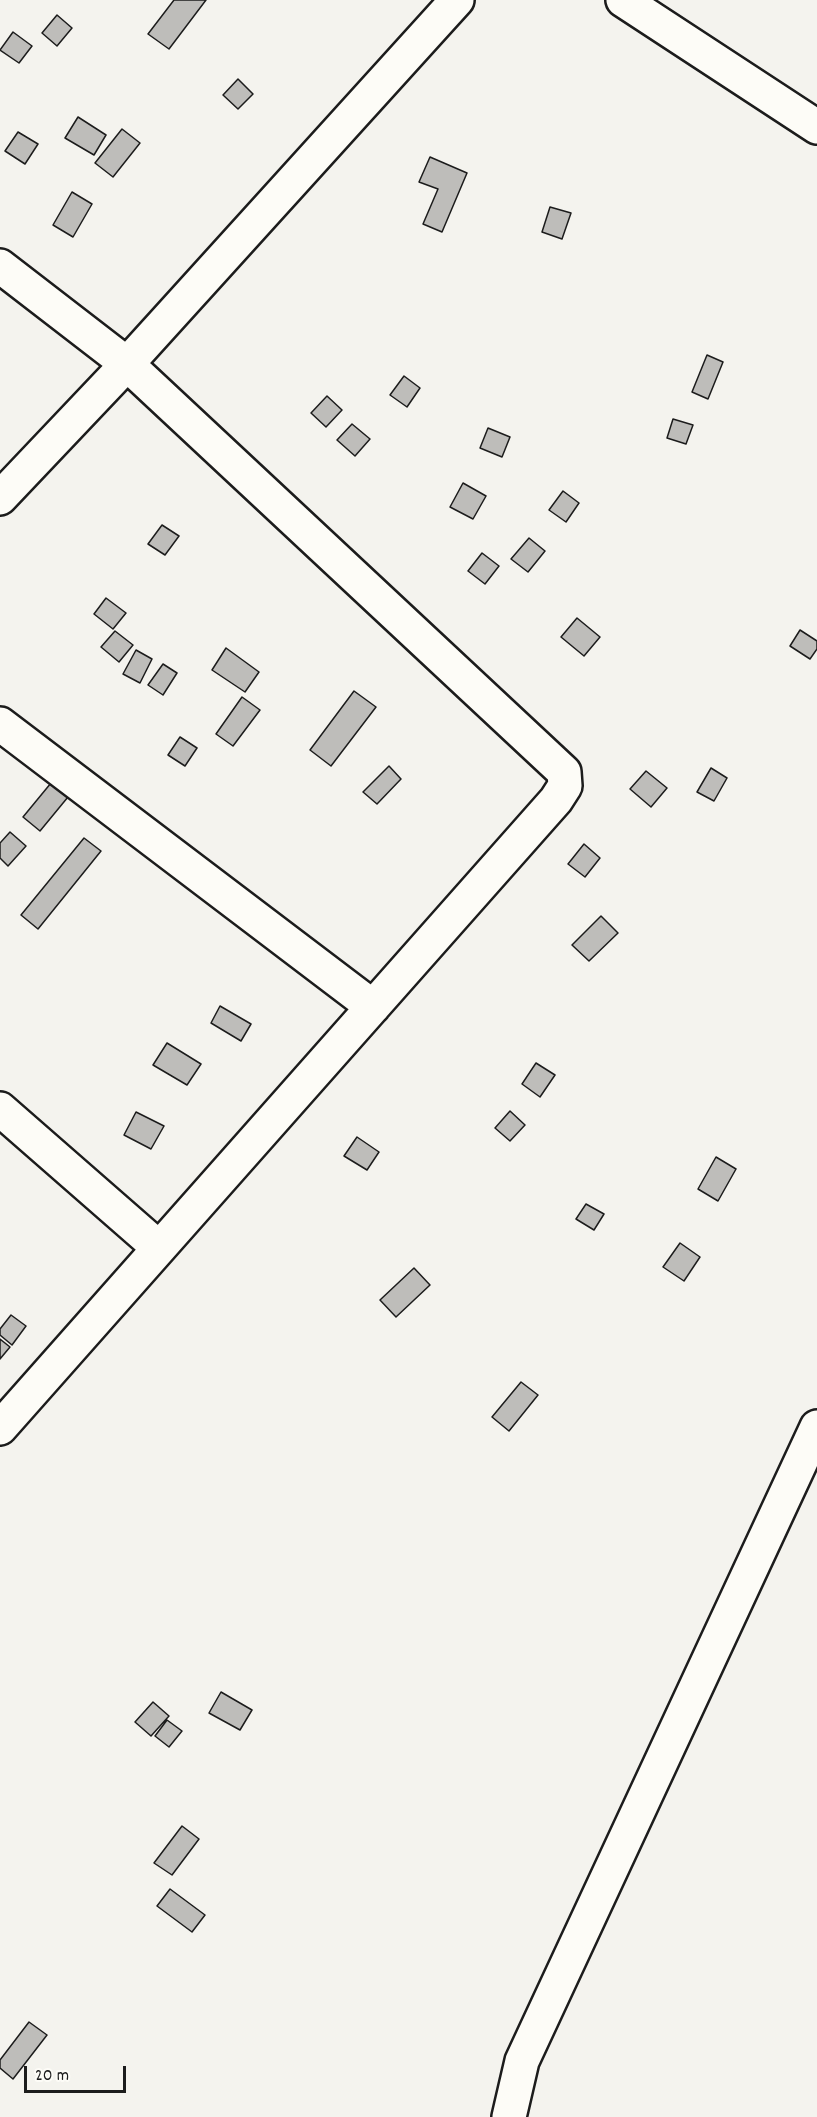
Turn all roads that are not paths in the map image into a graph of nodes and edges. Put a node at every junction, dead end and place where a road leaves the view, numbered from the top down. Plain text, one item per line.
1 (457, 0) edge
2 (623, 0) edge
3 (817, 127) edge
4 (0, 266) edge
5 (127, 364) junction
6 (0, 498) edge
7 (0, 724) edge
8 (373, 1007) junction
9 (0, 1109) edge
10 (159, 1248) junction
11 (817, 1427) edge
12 (0, 1428) edge
13 (509, 2117) edge

1 - 5 street
2 - 3 street
4 - 5 street
5 - 6 street
5 - 8 street
7 - 8 street
8 - 10 street
9 - 10 street
10 - 12 street
11 - 13 street

